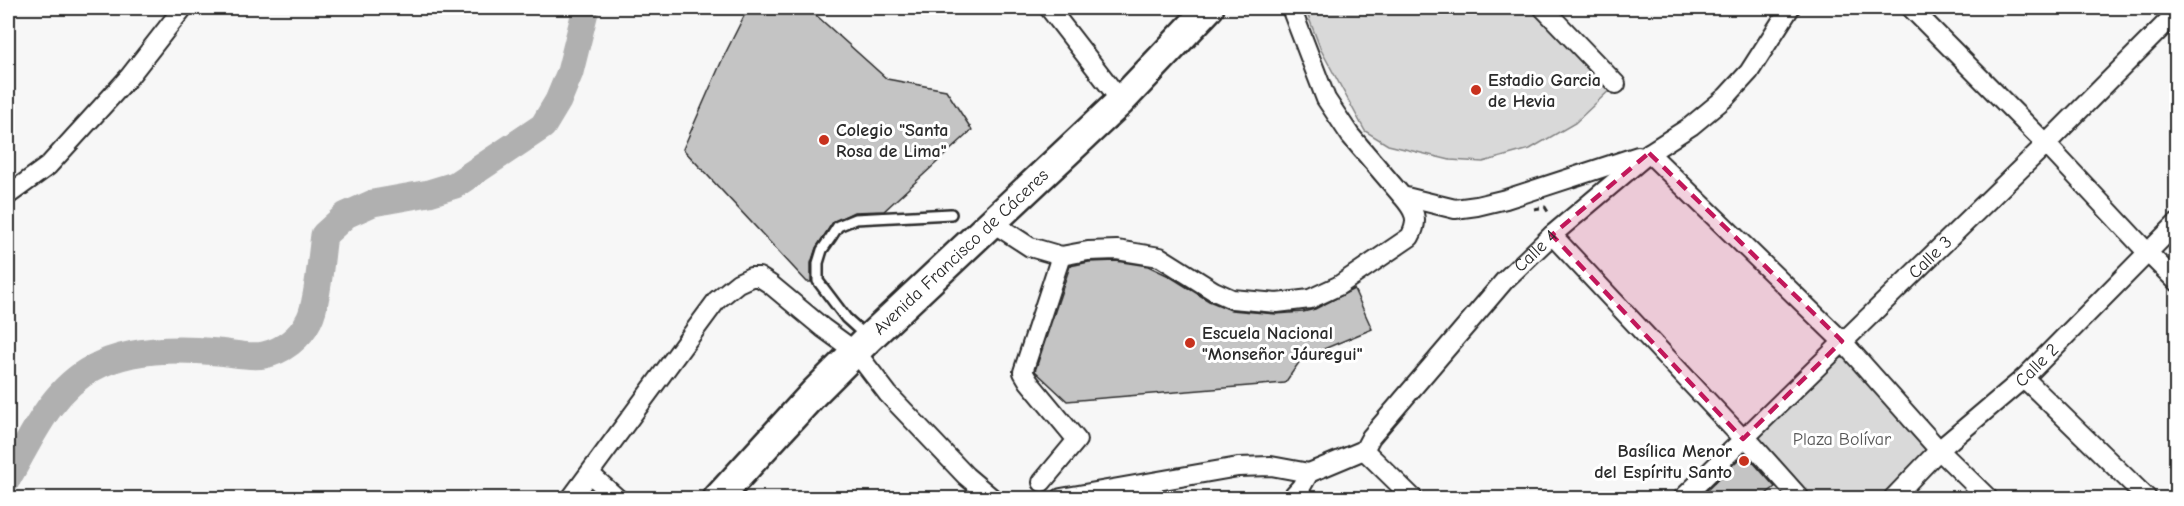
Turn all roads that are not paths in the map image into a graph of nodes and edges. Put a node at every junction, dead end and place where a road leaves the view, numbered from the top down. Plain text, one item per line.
1 (183, 8) edge
2 (1049, 8) edge
3 (1209, 8) edge
4 (1291, 8) edge
5 (1543, 8) edge
6 (1790, 8) edge
7 (1911, 8) edge
8 (2176, 13) edge
9 (1616, 84) dead end
10 (1121, 101) junction
11 (2046, 144) junction
12 (1649, 153) junction
13 (8, 195) edge
14 (1402, 196) junction
15 (951, 214) dead end
16 (993, 223) junction
17 (2176, 224) edge
18 (1552, 235) junction
19 (2148, 253) junction
20 (1061, 256) junction
21 (2176, 281) edge
22 (1842, 341) junction
23 (862, 345) junction
24 (2024, 378) junction
25 (1743, 439) junction
26 (1364, 450) junction
27 (1939, 450) junction
28 (1309, 473) junction
29 (590, 474) junction
30 (1042, 482) dead end
31 (571, 498) edge
32 (617, 498) edge
33 (718, 498) edge
34 (992, 498) edge
35 (1061, 498) edge
36 (1291, 498) edge
37 (1413, 498) edge
38 (1683, 498) edge
39 (1800, 498) edge
40 (1893, 498) edge
41 (1988, 498) edge
42 (2147, 498) edge

1 - 13 street
2 - 10 street
3 - 10 main road, Avenida Francisco de Cáceres
4 - 14 street
5 - 9 street
6 - 12 street, Calle 4
7 - 11 street
8 - 11 street, Calle 3
10 - 16 main road, Avenida Francisco de Cáceres
11 - 19 street
11 - 22 street, Calle 3
12 - 14 street
12 - 18 street, Calle 4
12 - 22 street
14 - 20 street
15 - 23 lane
16 - 20 street
16 - 23 main road, Avenida Francisco de Cáceres
17 - 19 street, Calle 2
18 - 25 street
18 - 26 street, Calle 4
19 - 21 street
19 - 24 street, Calle 2
20 - 30 street
22 - 25 street, Calle 3
22 - 27 street
23 - 29 street
23 - 33 main road, Avenida Francisco de Cáceres
23 - 34 street
24 - 27 street, Calle 2
24 - 42 street
25 - 38 street, Calle 3
25 - 39 street
26 - 28 street
26 - 37 street
27 - 40 street, Calle 2
27 - 41 street
28 - 35 street
28 - 36 street
29 - 31 street
29 - 32 street

